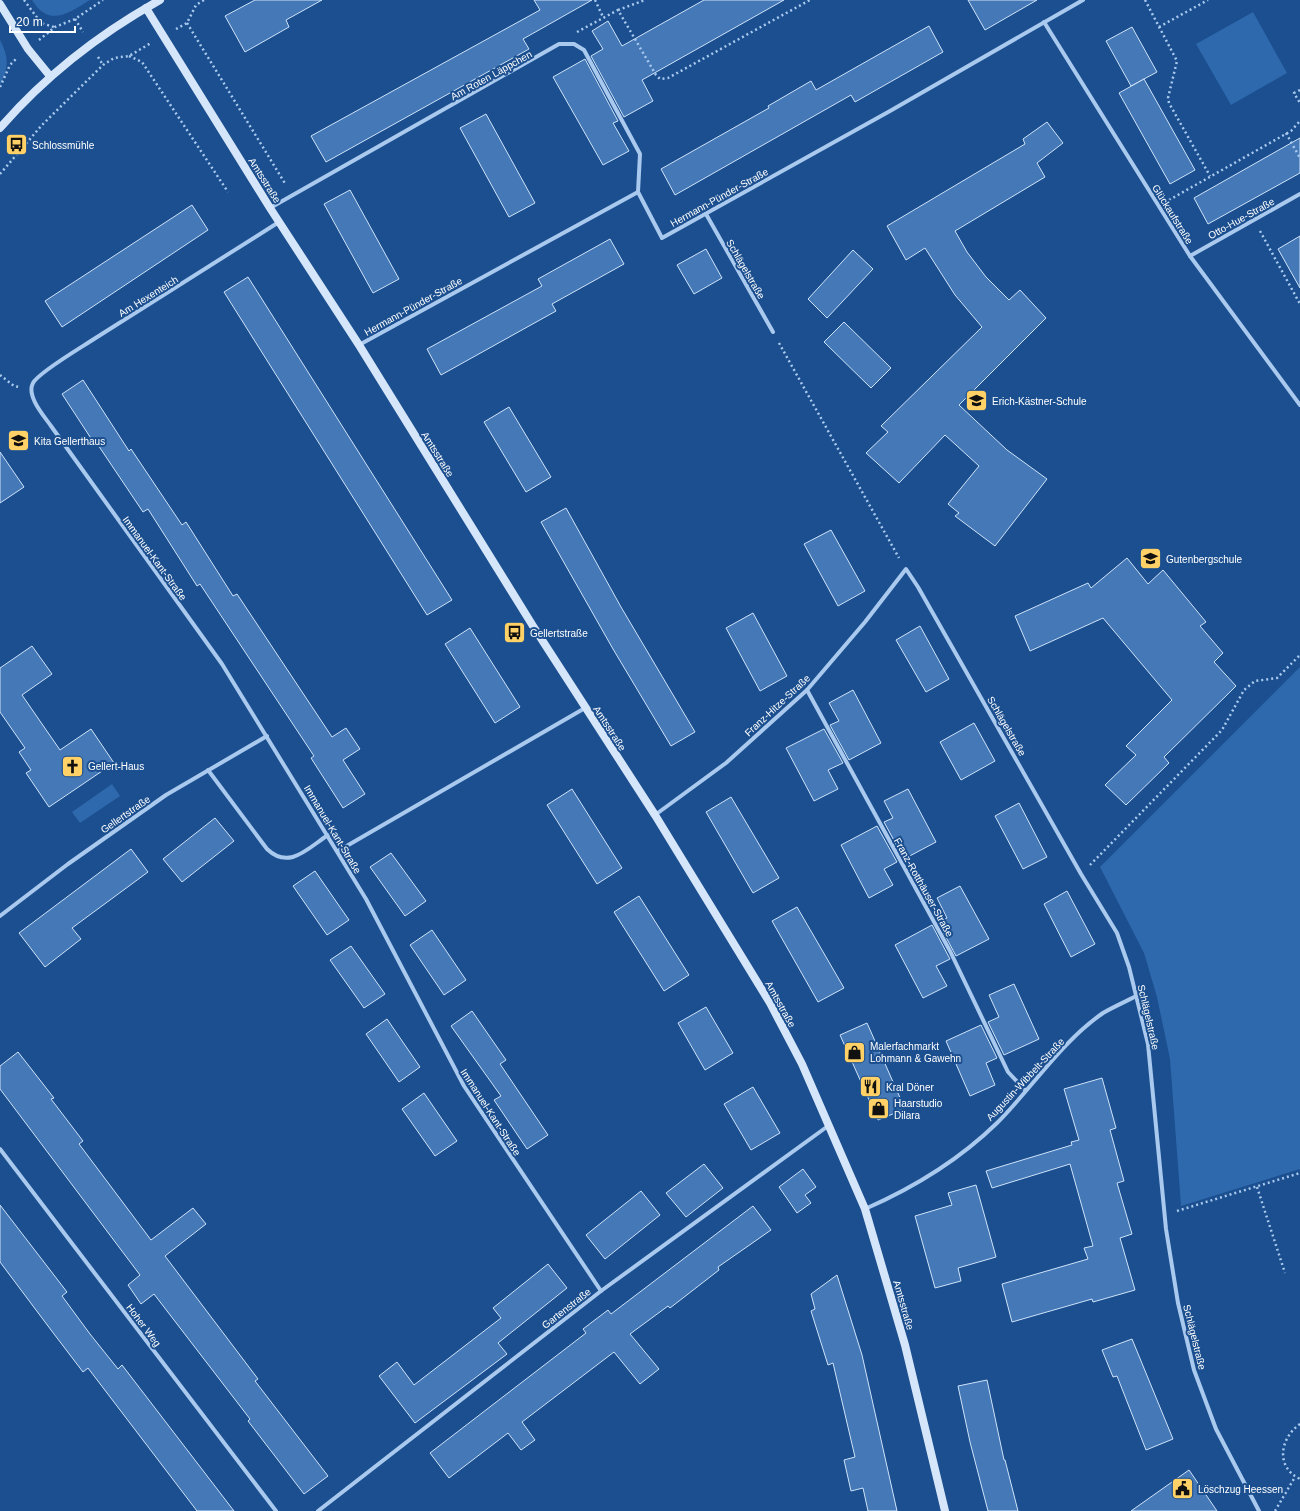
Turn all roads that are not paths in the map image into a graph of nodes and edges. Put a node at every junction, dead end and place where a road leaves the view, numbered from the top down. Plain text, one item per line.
1 (160, 0) edge
2 (1083, 0) edge
3 (0, 4) edge
4 (146, 8) junction
5 (1044, 22) junction
6 (50, 76) junction
7 (0, 128) edge
8 (638, 192) junction
9 (1300, 194) edge
10 (270, 208) junction
11 (706, 214) junction
12 (280, 222) junction
13 (1190, 256) junction
14 (773, 332) road end
15 (359, 345) junction
16 (31, 389) joint
17 (1300, 405) edge
18 (906, 569) joint
19 (807, 690) junction
20 (585, 708) junction
21 (266, 736) junction
22 (208, 770) junction
23 (655, 815) junction
24 (328, 835) junction
25 (338, 851) junction
26 (0, 916) edge
27 (1136, 996) junction
28 (1026, 1090) junction
29 (829, 1125) junction
30 (0, 1149) edge
31 (866, 1209) junction
32 (601, 1291) junction
33 (276, 1511) edge
34 (318, 1511) edge
35 (945, 1511) edge
36 (1259, 1511) edge

1 - 4 street
2 - 5 street, Hermann-Pünder-Straße
3 - 6 street
4 - 6 street
4 - 10 street, Amtsstraße
5 - 11 street, Hermann-Pünder-Straße
5 - 13 street, Glückaufstraße
6 - 7 street
8 - 10 street, Am Roten Läppchen
8 - 11 street, Hermann-Pünder-Straße
8 - 15 street, Hermann-Pünder-Straße
9 - 13 street, Otto-Hue-Straße
10 - 12 street, Amtsstraße
11 - 14 street, Schlägelstraße
12 - 15 street, Amtsstraße
12 - 16 street, Am Hexenteich
13 - 17 street, Glückaufstraße
15 - 20 street, Amtsstraße
16 - 21 street, Immanuel-Kant-Straße
18 - 19 street, Franz-Hitze-Straße
18 - 27 street, Schlägelstraße
19 - 23 street, Franz-Hitze-Straße
19 - 28 street, Franz-Rotthäuser-Straße
20 - 23 street, Amtsstraße
20 - 25 street
21 - 22 street, Gellertstraße
21 - 24 street, Immanuel-Kant-Straße
22 - 24 street
22 - 26 street, Gellertstraße
23 - 29 street, Amtsstraße
24 - 25 street, Immanuel-Kant-Straße
25 - 32 street, Immanuel-Kant-Straße
27 - 28 street, Augustin-Wibbelt-Straße
27 - 36 street, Schlägelstraße
28 - 31 street, Augustin-Wibbelt-Straße
29 - 31 street, Amtsstraße
29 - 32 street, Gartenstraße
30 - 33 street, Hoher Weg
31 - 35 street, Amtsstraße
32 - 34 street, Gartenstraße

